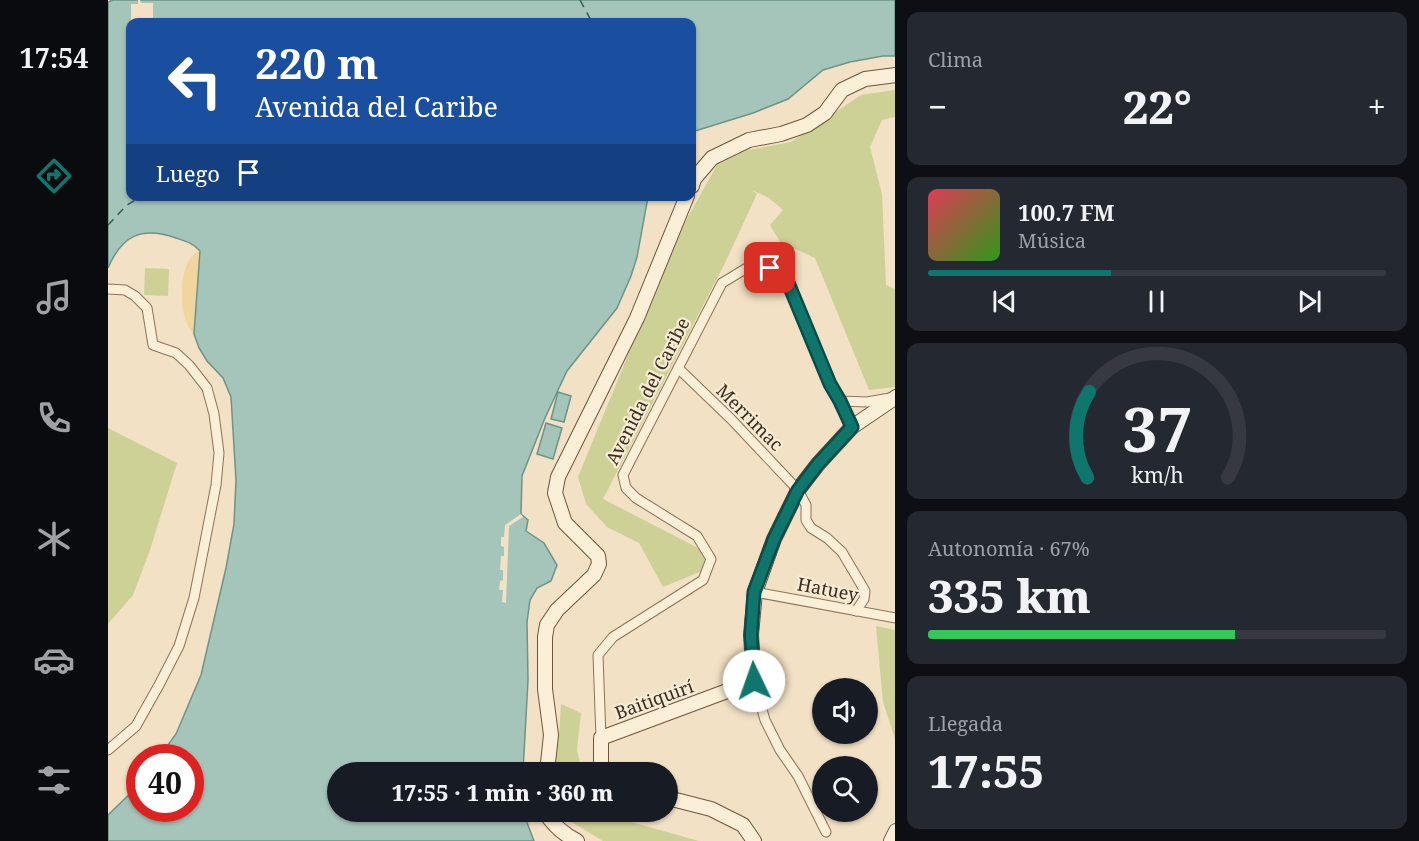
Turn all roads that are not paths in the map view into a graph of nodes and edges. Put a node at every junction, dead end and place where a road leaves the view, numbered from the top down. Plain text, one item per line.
1 (895, 75) edge
2 (696, 177) edge
3 (685, 201) edge
4 (108, 289) edge
5 (678, 368) junction
6 (895, 395) edge
7 (840, 401) junction
8 (852, 427) junction
9 (798, 490) junction
10 (754, 592) junction
11 (856, 611) junction
12 (895, 618) edge
13 (754, 681) junction
14 (601, 738) junction
15 (108, 750) edge
16 (548, 762) edge
17 (601, 762) edge
18 (678, 801) edge
19 (551, 822) edge
20 (826, 832) dead end
21 (577, 841) edge
22 (754, 841) edge

1 - 2 main road
3 - 16 main road
4 - 15 street
5 - 7 street, Avenida del Caribe
5 - 9 street, Merrimac
5 - 14 street, Avenida del Caribe
6 - 7 street
6 - 8 main road
7 - 8 street, Avenida del Caribe
8 - 9 main road
9 - 10 main road
9 - 11 street
10 - 11 street, Hatuey
10 - 13 main road
11 - 12 street, Hatuey
13 - 14 main road, Baitiquirí
13 - 20 street
14 - 17 main road, Avenida del Caribe
18 - 22 main road
19 - 21 main road

